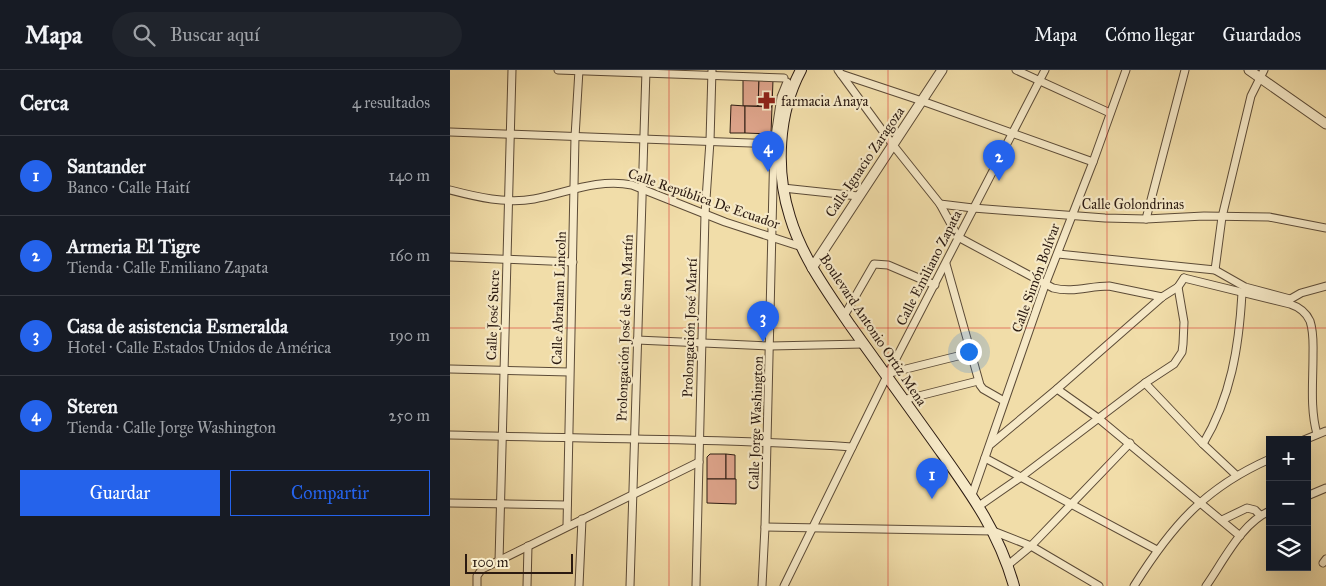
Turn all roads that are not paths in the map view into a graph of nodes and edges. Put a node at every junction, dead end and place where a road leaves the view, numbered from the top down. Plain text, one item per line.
1 (512, 70) edge
2 (558, 70) edge
3 (579, 70) edge
4 (778, 70) edge
5 (801, 70) edge
6 (942, 70) edge
7 (1016, 70) edge
8 (1045, 70) edge
9 (1126, 70) edge
10 (1185, 70) edge
11 (1249, 70) edge
12 (646, 71) edge
13 (712, 72) edge
14 (840, 72) edge
15 (1262, 73) edge
16 (1039, 81) junction
17 (788, 82) junction
18 (922, 101) junction
19 (1110, 113) junction
20 (1326, 124) edge
21 (450, 132) edge
22 (510, 134) junction
23 (1012, 134) junction
24 (575, 137) junction
25 (643, 139) junction
26 (710, 141) junction
27 (778, 144) junction
28 (893, 146) junction
29 (1093, 162) junction
30 (575, 188) junction
31 (782, 188) junction
32 (642, 189) junction
33 (450, 190) edge
34 (858, 196) junction
35 (508, 200) junction
36 (940, 204) junction
37 (973, 208) junction
38 (706, 214) junction
39 (1072, 216) junction
40 (1222, 217) junction
41 (1146, 219) junction
42 (1326, 228) edge
43 (772, 236) junction
44 (958, 237) junction
45 (802, 247) junction
46 (1058, 254) junction
47 (450, 257) edge
48 (507, 259) junction
49 (573, 262) junction
50 (946, 264) junction
51 (812, 268) junction
52 (1185, 268) junction
53 (1215, 270) junction
54 (1184, 278) junction
55 (935, 285) junction
56 (1045, 285) junction
57 (1326, 286) edge
58 (1178, 287) junction
59 (1243, 290) junction
60 (1162, 297) junction
61 (1290, 299) junction
62 (1283, 303) junction
63 (844, 316) junction
64 (637, 340) junction
65 (703, 344) junction
66 (864, 344) junction
67 (770, 346) junction
68 (970, 353) junction
69 (450, 368) edge
70 (503, 370) junction
71 (570, 372) junction
72 (889, 375) junction
73 (978, 381) junction
74 (1145, 383) junction
75 (1057, 389) junction
76 (903, 400) junction
77 (1004, 401) junction
78 (1098, 418) junction
79 (1326, 431) edge
80 (1317, 434) junction
81 (450, 435) edge
82 (501, 437) junction
83 (1311, 437) edge
84 (568, 439) junction
85 (634, 439) junction
86 (699, 440) junction
87 (768, 441) junction
88 (1130, 444) junction
89 (1202, 444) junction
90 (990, 445) junction
91 (852, 446) junction
92 (985, 458) junction
93 (699, 462) junction
94 (1266, 462) edge
95 (1236, 475) junction
96 (1021, 477) junction
97 (1326, 488) edge
98 (1311, 494) edge
99 (633, 495) junction
100 (972, 495) junction
101 (1199, 502) junction
102 (450, 503) edge
103 (1070, 503) junction
104 (500, 504) junction
105 (567, 505) junction
106 (979, 506) junction
107 (1266, 513) edge
108 (1260, 515) junction
109 (582, 519) junction
110 (1222, 520) junction
111 (567, 526) junction
112 (765, 527) junction
113 (812, 529) junction
114 (993, 531) junction
115 (1240, 536) junction
116 (528, 546) junction
117 (1031, 546) junction
118 (1157, 550) junction
119 (499, 560) junction
120 (1008, 565) junction
121 (477, 586) edge
122 (527, 586) edge
123 (579, 586) edge
124 (630, 586) edge
125 (696, 586) edge
126 (762, 586) edge
127 (784, 586) edge
128 (1014, 586) edge
129 (1099, 586) edge
130 (1134, 586) edge
131 (1206, 586) edge

1 - 22 street, Calle José Sucre
2 - 3 street
3 - 12 street
3 - 24 street, Calle Abraham Lincoln
4 - 17 street
5 - 17 main road, Boulevard Antonio Ortiz Mena
6 - 18 street, Calle Ignacio Zaragoza
7 - 16 street
8 - 16 street, Calle Emiliano Zapata
9 - 19 street, Calle Simón Bolívar
10 - 41 street
11 - 15 street
12 - 13 street
12 - 25 street, Prolongación José de San Martín
13 - 17 street
13 - 26 street, Prolongación José Martí
14 - 18 street
14 - 28 street
15 - 20 street
15 - 40 street
16 - 19 street
16 - 23 street, Calle Emiliano Zapata
17 - 27 main road, Boulevard Antonio Ortiz Mena
18 - 23 street
18 - 28 street, Calle Ignacio Zaragoza
19 - 29 street, Calle Simón Bolívar
21 - 22 street
22 - 24 street
22 - 35 street, Calle José Sucre
23 - 29 street
23 - 37 street, Calle Emiliano Zapata
24 - 25 street
24 - 30 street, Calle Abraham Lincoln
25 - 26 street
25 - 32 street, Prolongación José de San Martín
26 - 27 street
26 - 38 street, Prolongación José Martí
27 - 31 main road, Boulevard Antonio Ortiz Mena
27 - 43 street, Calle Jorge Washington
28 - 34 street, Calle Ignacio Zaragoza
28 - 36 street
29 - 39 street, Calle Simón Bolívar
30 - 32 street, Calle República De Ecuador
30 - 35 street, Calle República De Ecuador
30 - 49 street, Calle Abraham Lincoln
31 - 34 street
31 - 45 main road, Boulevard Antonio Ortiz Mena
32 - 38 street, Calle República De Ecuador
32 - 64 street, Prolongación José de San Martín
33 - 35 street, Calle República De Ecuador
34 - 51 street, Calle Ignacio Zaragoza
35 - 48 street, Calle José Sucre
36 - 37 street, Calle Golondrinas
36 - 44 street
37 - 39 street, Calle Golondrinas
37 - 44 street, Calle Emiliano Zapata
38 - 43 street, Calle República De Ecuador
38 - 65 street, Prolongación José Martí
39 - 41 street, Calle Golondrinas
39 - 46 street, Calle Simón Bolívar
40 - 41 street, Calle Golondrinas
40 - 42 street, Calle Golondrinas
40 - 53 street
43 - 45 street, Calle República De Ecuador
43 - 67 street, Calle Jorge Washington
44 - 50 street, Calle Emiliano Zapata
44 - 56 street
45 - 51 main road, Boulevard Antonio Ortiz Mena
46 - 52 street
46 - 56 street, Calle Simón Bolívar
47 - 48 street
48 - 49 street
48 - 70 street, Calle José Sucre
49 - 71 street, Calle Abraham Lincoln
50 - 55 street, Calle Emiliano Zapata
50 - 68 street
51 - 63 main road, Boulevard Antonio Ortiz Mena
52 - 53 street
52 - 54 street
53 - 59 street
54 - 58 street
54 - 59 street
55 - 63 street
55 - 72 street, Calle Emiliano Zapata
56 - 60 street
56 - 77 street, Calle Simón Bolívar
57 - 61 street
58 - 60 street
58 - 74 street
59 - 61 street
59 - 62 street
59 - 89 street
60 - 75 street
61 - 62 street
62 - 80 street
63 - 66 main road, Boulevard Antonio Ortiz Mena
64 - 65 street
64 - 85 street, Prolongación José de San Martín
65 - 67 street
65 - 86 street, Prolongación José Martí
66 - 67 street
66 - 72 main road, Boulevard Antonio Ortiz Mena
67 - 87 street, Calle Jorge Washington
68 - 72 street
68 - 73 street
69 - 70 street
70 - 71 street
70 - 82 street, Calle José Sucre
71 - 84 street, Calle Abraham Lincoln
72 - 76 main road, Boulevard Antonio Ortiz Mena
72 - 91 street, Calle Emiliano Zapata
73 - 76 street
73 - 77 street
74 - 78 street
74 - 89 street
75 - 78 street
75 - 90 street
76 - 100 main road, Boulevard Antonio Ortiz Mena
77 - 90 street, Calle Simón Bolívar
78 - 88 street
78 - 96 street
79 - 80 street
80 - 83 street
81 - 82 street
82 - 84 street
82 - 104 street, Calle José Sucre
84 - 85 street
84 - 105 street, Calle Abraham Lincoln
85 - 86 street
85 - 99 street, Prolongación José de San Martín
86 - 87 street
86 - 93 street, Prolongación José Martí
87 - 91 street
87 - 112 street, Calle Jorge Washington
88 - 101 street
88 - 103 street
89 - 95 street
90 - 92 street, Calle Simón Bolívar
91 - 113 street, Calle Emiliano Zapata
92 - 96 street
92 - 100 street, Calle Simón Bolívar
93 - 99 street
93 - 125 street, Prolongación José Martí
94 - 95 street
95 - 101 street
96 - 103 street
96 - 106 street
97 - 98 street
99 - 109 street
99 - 124 street, Prolongación José de San Martín
100 - 106 main road, Boulevard Antonio Ortiz Mena
101 - 110 street
101 - 118 street
102 - 104 street
103 - 117 street
103 - 118 street
104 - 105 street
104 - 119 street, Calle José Sucre
105 - 111 street, Calle Abraham Lincoln
106 - 114 main road, Boulevard Antonio Ortiz Mena
107 - 108 street
108 - 110 street
108 - 115 street
109 - 111 street
109 - 123 street
110 - 115 street
111 - 116 street
112 - 113 street
112 - 126 street, Calle Jorge Washington
113 - 114 street
113 - 127 street, Calle Emiliano Zapata
114 - 117 street
114 - 120 main road, Boulevard Antonio Ortiz Mena
115 - 131 street
116 - 119 street
116 - 122 street
117 - 120 street
117 - 129 street
118 - 130 street
119 - 121 street
120 - 128 main road, Boulevard Antonio Ortiz Mena

